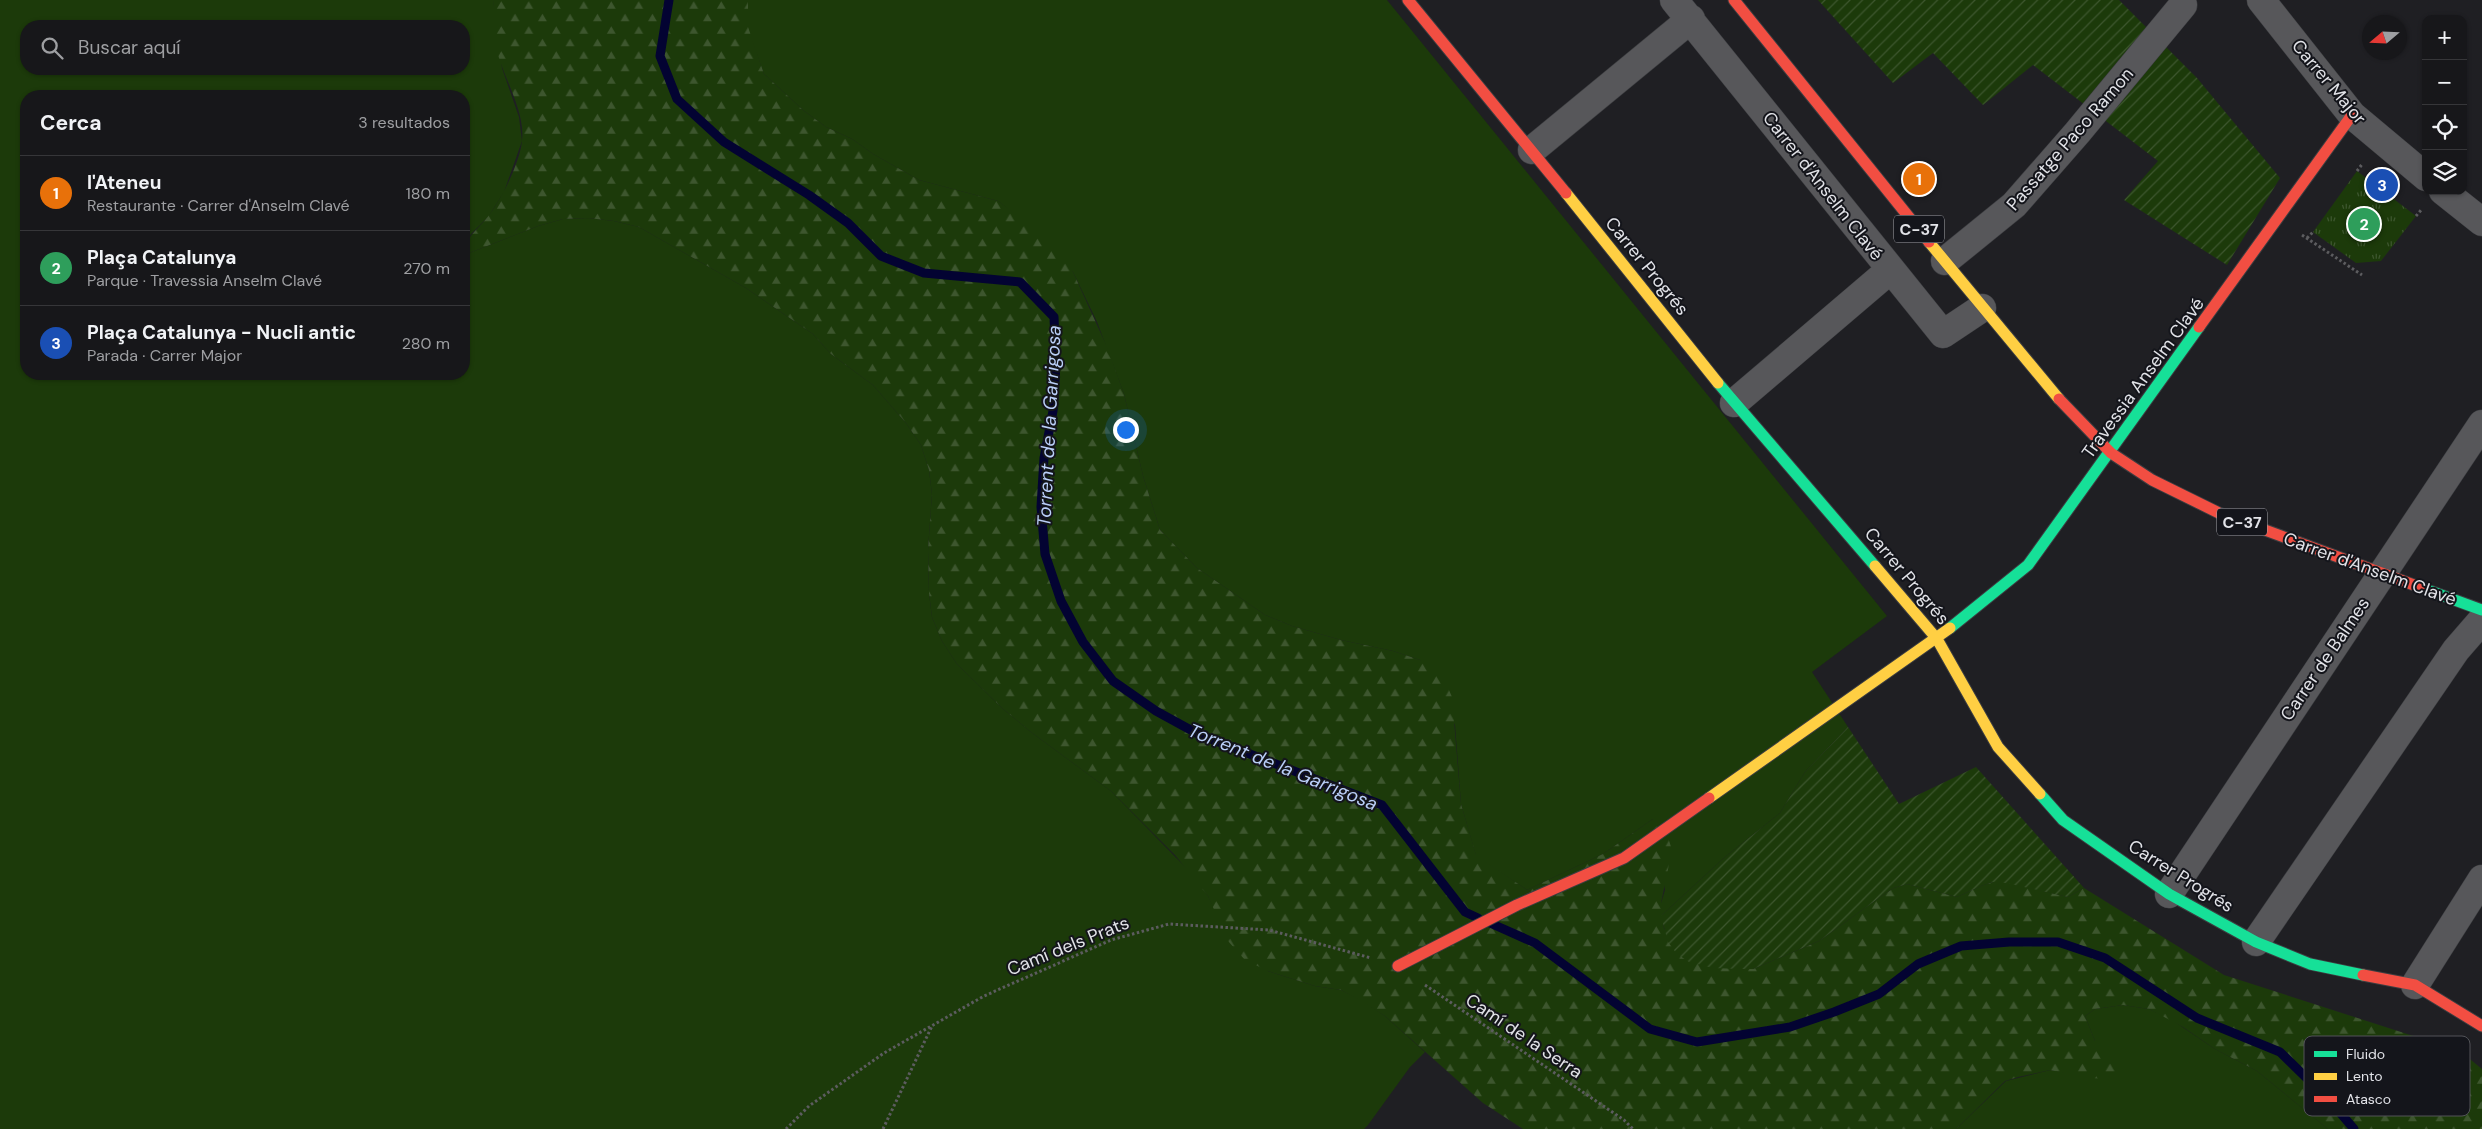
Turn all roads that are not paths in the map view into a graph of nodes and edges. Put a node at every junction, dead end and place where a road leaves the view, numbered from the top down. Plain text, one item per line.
1 (1408, 0) edge
2 (1734, 0) edge
3 (2261, 0) edge
4 (2183, 5) dead end
5 (1682, 10) edge
6 (2352, 115) junction
7 (1532, 150) junction
8 (2422, 174) edge
9 (2448, 195) edge
10 (2482, 222) edge
11 (1945, 261) junction
12 (1890, 270) junction
13 (1982, 308) junction
14 (1734, 402) junction
15 (2482, 424) edge
16 (2111, 453) junction
17 (2382, 573) junction
18 (2482, 610) edge
19 (2482, 620) edge
20 (1937, 639) junction
21 (2482, 879) edge
22 (2169, 894) junction
23 (2256, 942) junction
24 (1398, 966) road end
25 (2415, 985) junction
26 (2482, 1026) edge

1 - 7 street, Carrer Progrés
2 - 11 street, Carrer d'Anselm Clavé / C-37
3 - 6 street, Carrer Major
4 - 11 street, Passatge Paco Ramon
5 - 7 street
5 - 12 street, Carrer d'Anselm Clavé
6 - 8 street, Carrer Major
6 - 16 street, Travessia Anselm Clavé
7 - 14 street, Carrer Progrés
9 - 10 street
11 - 13 street, Carrer d'Anselm Clavé / C-37
12 - 13 street, Carrer d'Anselm Clavé
12 - 14 street
13 - 16 street, Carrer d'Anselm Clavé / C-37
14 - 20 street, Carrer Progrés
15 - 17 street, Carrer de Balmes
16 - 17 street, Carrer d'Anselm Clavé / C-37
16 - 20 street, Travessia Anselm Clavé
17 - 18 street, Carrer d'Anselm Clavé / C-37
17 - 22 street, Carrer de Balmes
19 - 23 street
20 - 22 street, Carrer Progrés
20 - 24 street, Travessia Anselm Clavé
21 - 25 street
22 - 23 street, Carrer Progrés
23 - 25 street, Carrer Progrés
25 - 26 street, Carrer Progrés

